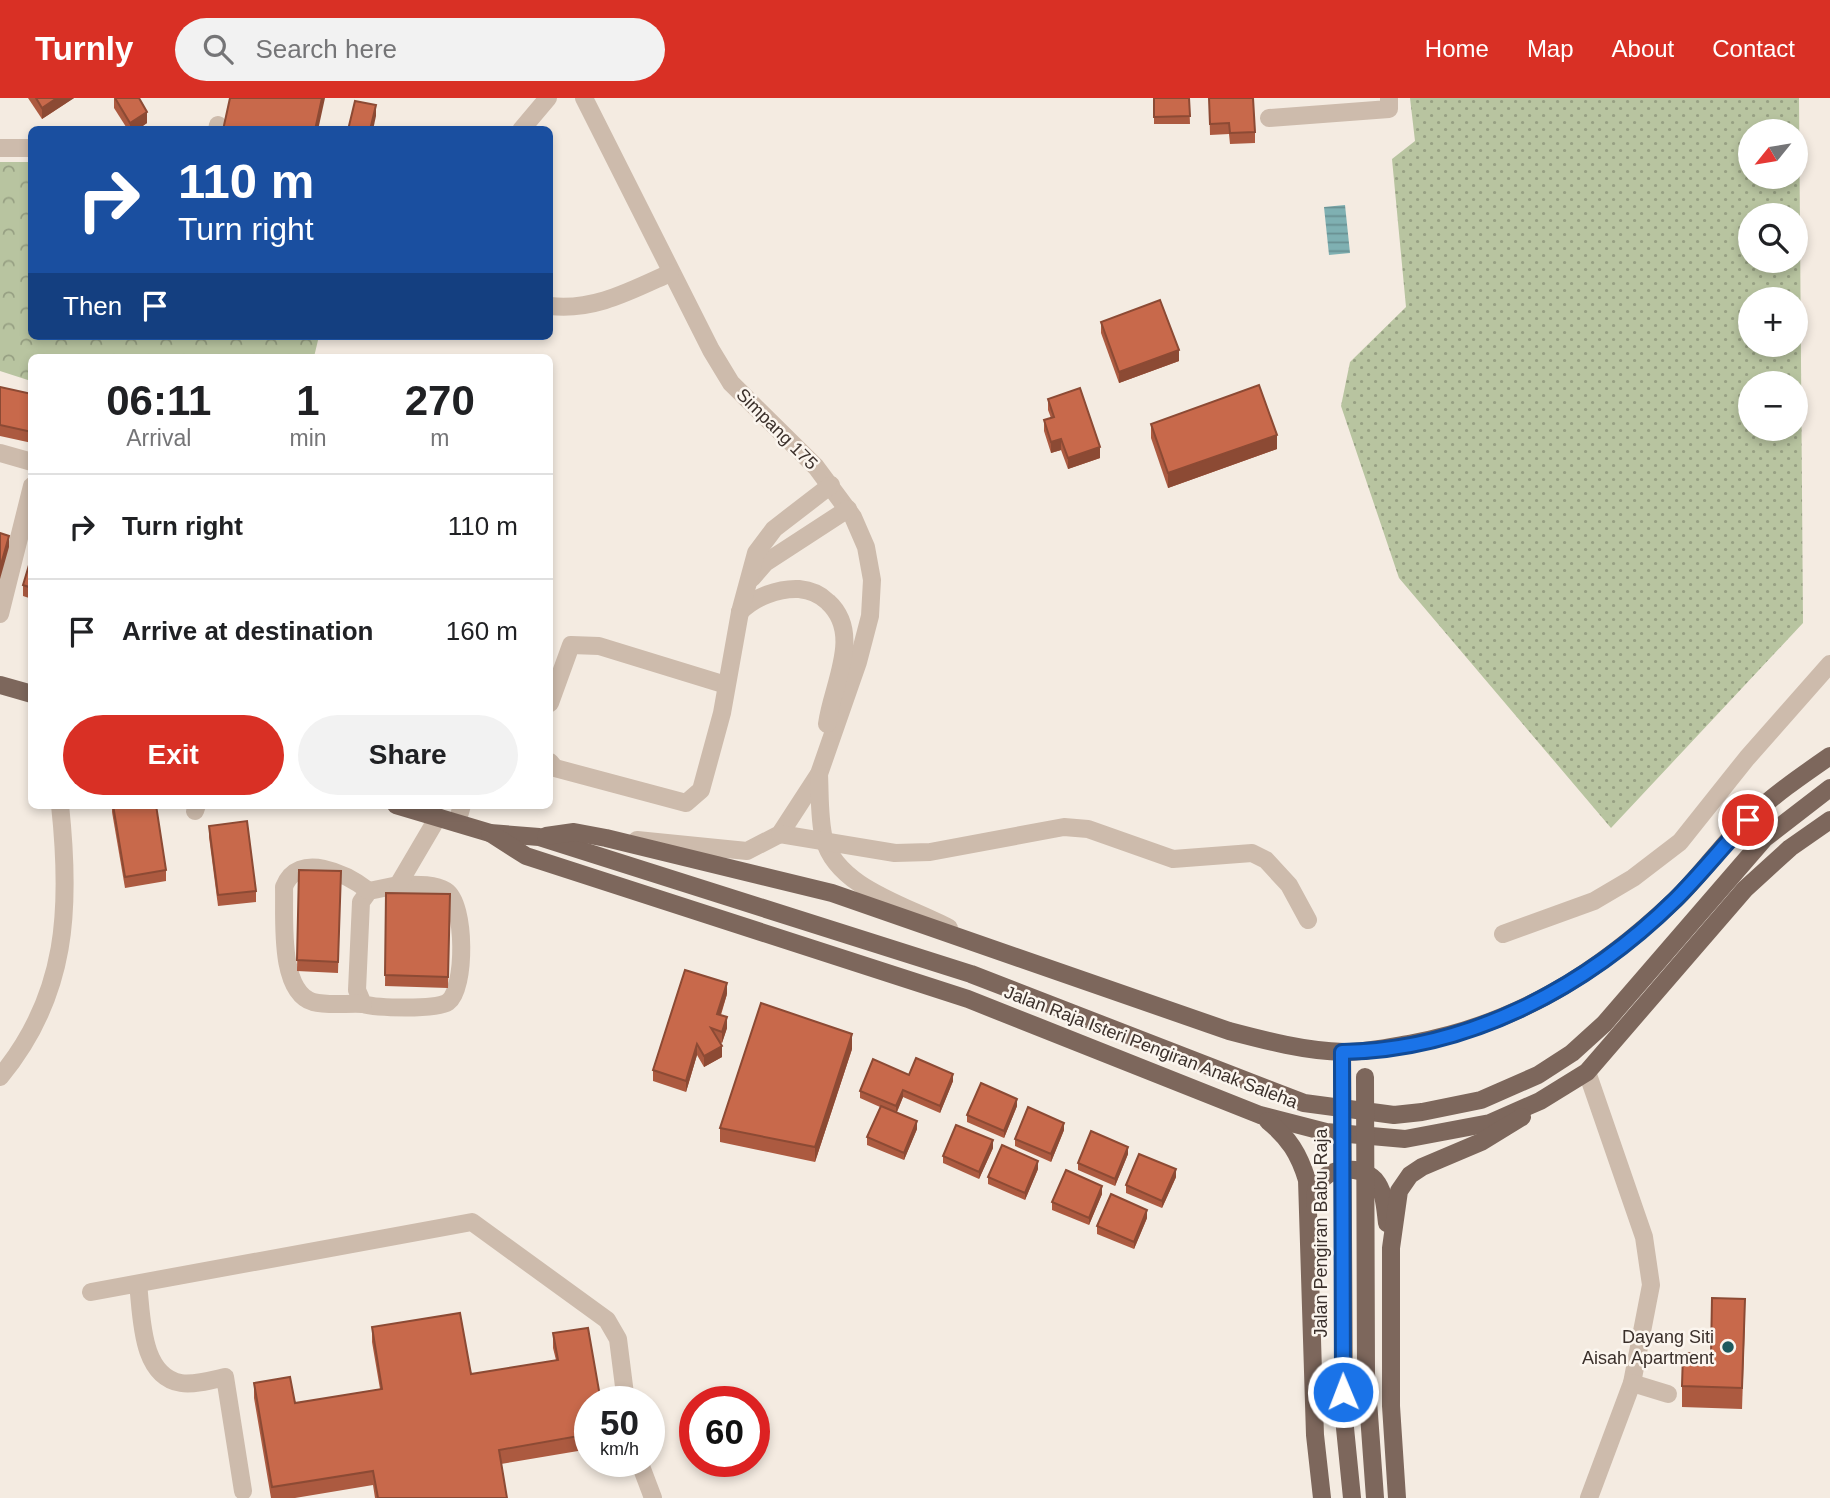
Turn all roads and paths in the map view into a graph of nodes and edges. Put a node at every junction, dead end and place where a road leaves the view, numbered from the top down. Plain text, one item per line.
1 (548, 98) edge
2 (584, 98) edge
3 (1388, 98) edge
4 (1269, 118) dead end
5 (524, 126) edge
6 (0, 148) edge
7 (28, 148) edge
8 (670, 273) junction
9 (553, 306) edge
10 (0, 453) edge
11 (28, 461) edge
12 (831, 485) junction
13 (28, 496) edge
14 (848, 509) junction
15 (8, 543) edge
16 (747, 583) junction
17 (740, 612) junction
18 (0, 614) edge
19 (1830, 664) edge
20 (0, 685) edge
21 (726, 685) junction
22 (28, 693) edge
23 (553, 695) edge
24 (1830, 755) edge
25 (553, 766) edge
26 (820, 770) junction
27 (1830, 788) edge
28 (60, 809) edge
29 (410, 809) edge
30 (461, 809) edge
31 (438, 817) junction
32 (1830, 820) edge
33 (457, 823) junction
34 (491, 833) junction
35 (780, 834) junction
36 (539, 837) junction
37 (606, 838) junction
38 (825, 840) junction
39 (398, 885) junction
40 (369, 891) junction
41 (1308, 920) dead end
42 (1503, 934) dead end
43 (973, 942) junction
44 (363, 1004) junction
45 (1342, 1052) junction
46 (1365, 1052) junction
47 (1587, 1072) junction
48 (0, 1077) edge
49 (1540, 1101) junction
50 (1261, 1115) junction
51 (1311, 1235) junction
52 (1391, 1248) junction
53 (138, 1284) junction
54 (91, 1292) dead end
55 (1632, 1383) junction
56 (624, 1386) edge
57 (1668, 1394) dead end
58 (645, 1477) edge
59 (243, 1491) dead end
60 (653, 1498) edge
61 (1322, 1498) edge
62 (1352, 1498) edge
63 (1375, 1498) edge
64 (1397, 1498) edge
65 (1589, 1498) edge

1 - 5 street
2 - 8 street, Simpang 175
3 - 4 street
6 - 7 street
8 - 9 street
8 - 12 street, Simpang 175
10 - 11 street
12 - 14 street, Simpang 175
12 - 16 street
13 - 15 street
14 - 16 street
14 - 26 street, Simpang 175
15 - 18 street
16 - 17 street
17 - 21 street
17 - 26 street
19 - 42 street
20 - 22 main road
21 - 23 street
21 - 25 street
24 - 46 main road
26 - 35 street, Simpang 175
26 - 38 street, Simpang 175
27 - 36 main road, Jalan Raja Isteri Pengiran Anak Saleha
28 - 48 street
29 - 31 main road, Jalan Raja Isteri Pengiran Anak Saleha
30 - 33 street
31 - 33 main road, Jalan Raja Isteri Pengiran Anak Saleha
31 - 39 street
32 - 47 main road, Jalan Raja Isteri Pengiran Anak Saleha
33 - 34 main road, Jalan Raja Isteri Pengiran Anak Saleha
34 - 36 main road, Jalan Raja Isteri Pengiran Anak Saleha
34 - 50 main road, Jalan Raja Isteri Pengiran Anak Saleha
35 - 37 street
35 - 38 street
36 - 37 main road
37 - 43 main road
38 - 41 street
38 - 43 street, Simpang 175
39 - 40 street
39 - 44 street
40 - 44 street
40 - 44 street
43 - 45 main road
45 - 46 main road
45 - 62 main road, Jalan Pengiran Babu Raja, bridge
46 - 63 main road, bridge
47 - 49 main road, Jalan Raja Isteri Pengiran Anak Saleha
47 - 55 street
49 - 50 main road, Jalan Raja Isteri Pengiran Anak Saleha
49 - 52 main road
50 - 51 main road
51 - 52 main road
51 - 61 main road
52 - 64 main road
53 - 54 street
53 - 56 street
53 - 59 street
55 - 57 street
55 - 65 street
58 - 60 street

